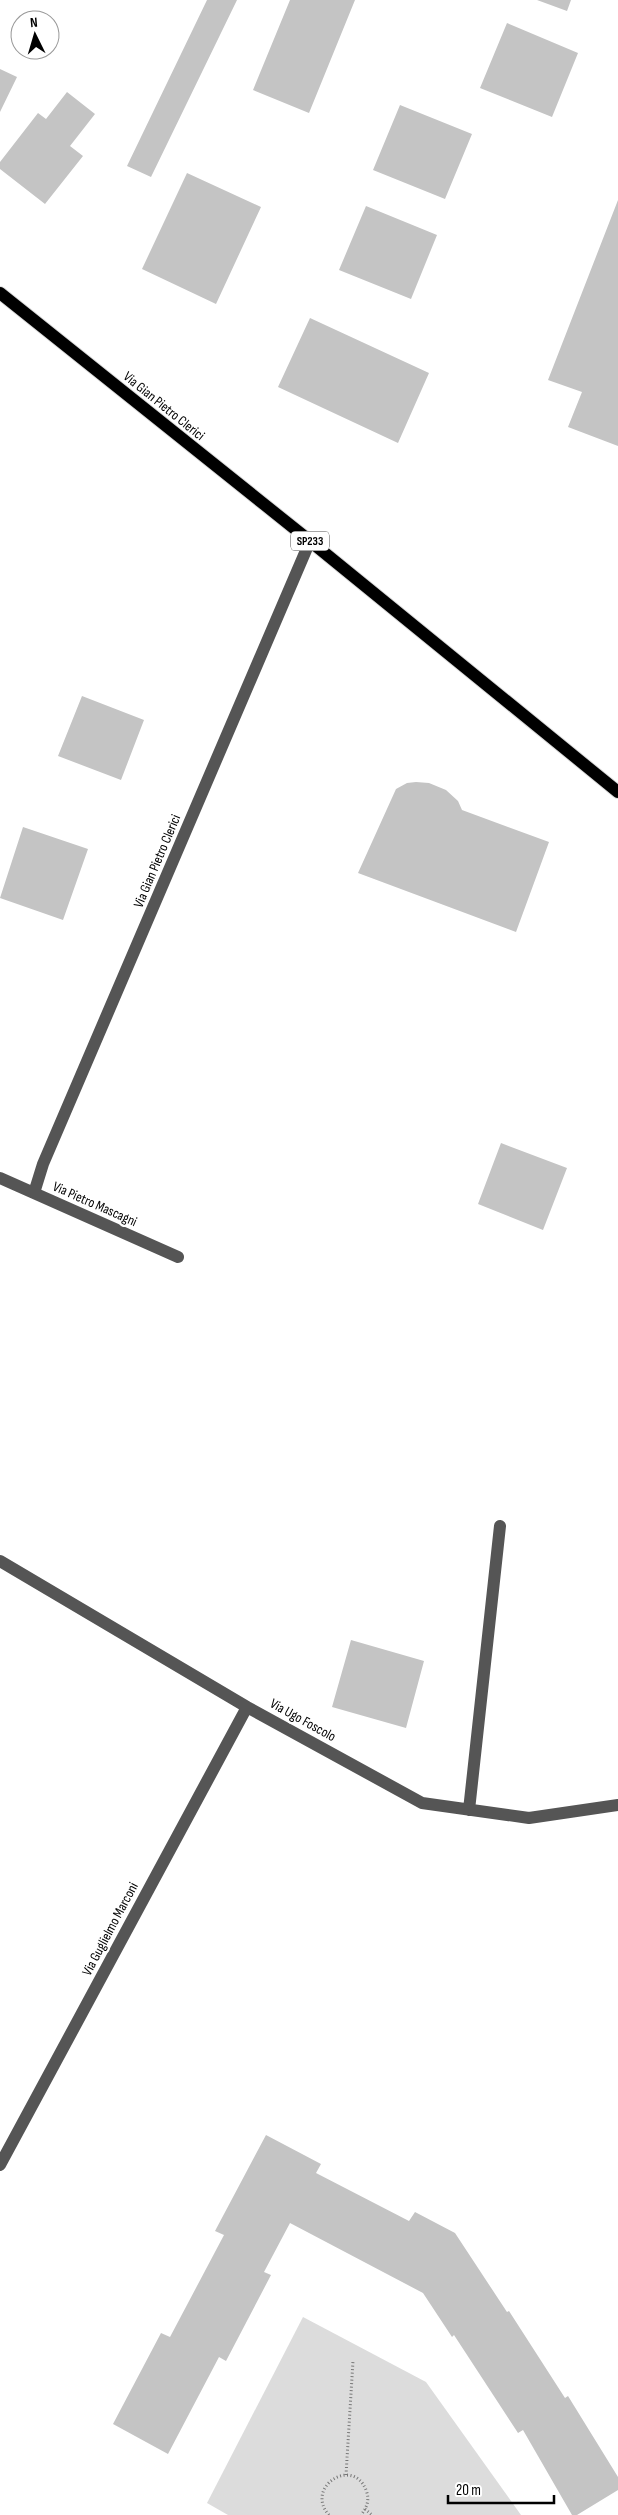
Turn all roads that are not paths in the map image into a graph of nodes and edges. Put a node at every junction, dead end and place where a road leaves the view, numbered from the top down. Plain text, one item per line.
1 (1, 295) edge
2 (310, 541) junction
3 (618, 792) edge
4 (0, 1178) edge
5 (34, 1193) junction
6 (178, 1257) dead end
7 (500, 1526) dead end
8 (0, 1561) edge
9 (247, 1707) junction
10 (618, 1806) edge
11 (469, 1810) junction
12 (0, 2165) edge

1 - 2 main road, Via Gian Pietro Clerici / SP233
2 - 3 main road, Via Gian Pietro Clerici / SP233
2 - 5 street, Via Gian Pietro Clerici
4 - 5 street, Via Pietro Mascagni
5 - 6 street, Via Pietro Mascagni
7 - 11 street
8 - 9 street, Via Ugo Foscolo
9 - 11 street, Via Ugo Foscolo
9 - 12 street, Via Guglielmo Marconi
10 - 11 street, Via Ugo Foscolo

